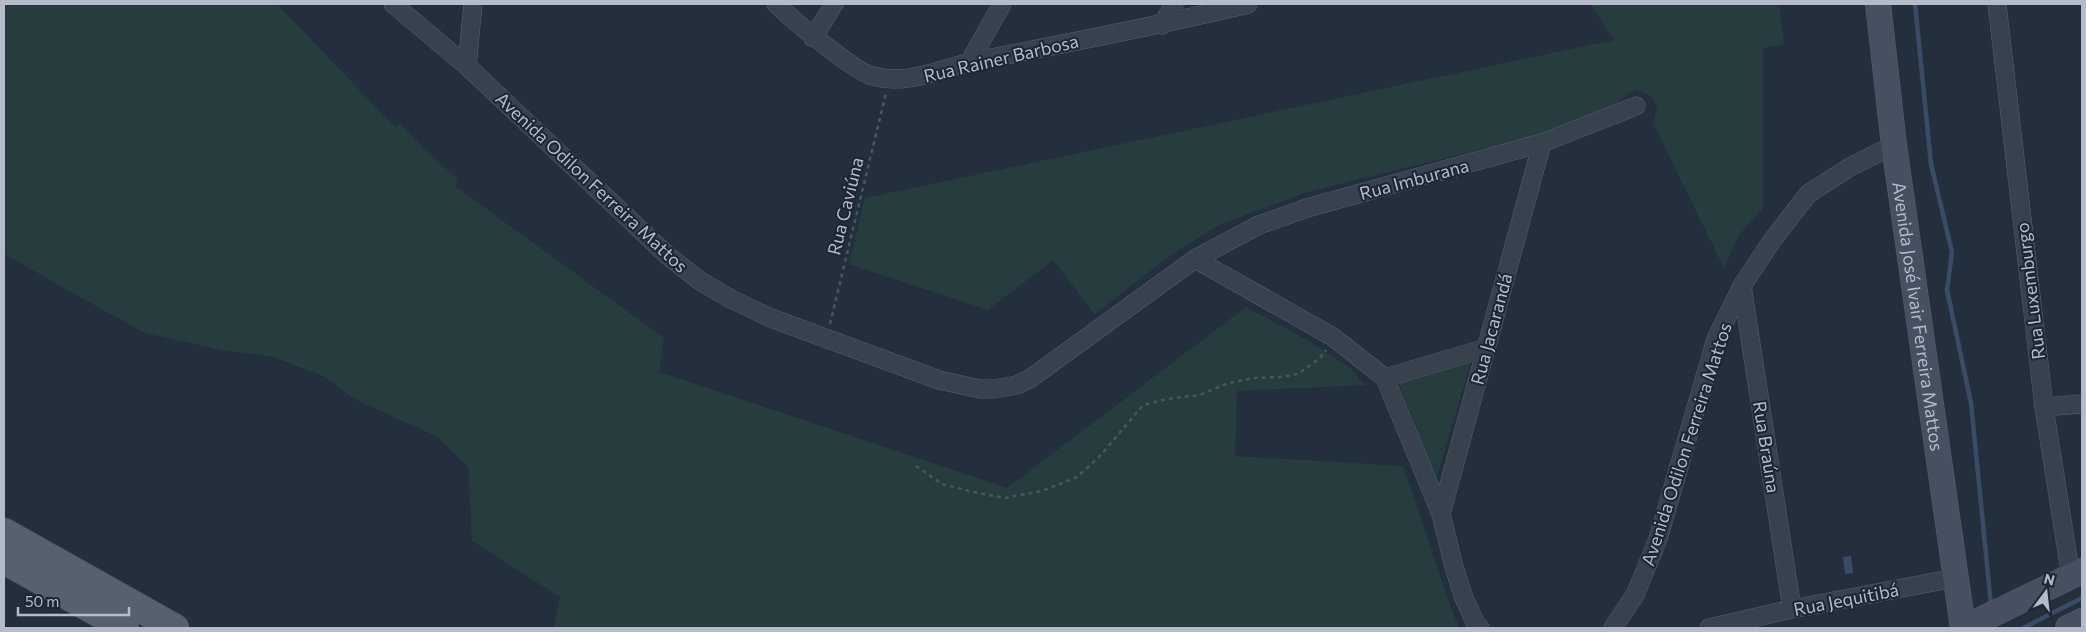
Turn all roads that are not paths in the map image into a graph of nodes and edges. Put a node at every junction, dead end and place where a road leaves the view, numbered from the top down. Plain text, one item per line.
1 (393, 4) edge
2 (473, 4) edge
3 (776, 4) edge
4 (834, 4) edge
5 (1002, 4) edge
6 (1174, 4) edge
7 (1248, 4) edge
8 (1878, 4) edge
9 (1997, 4) edge
10 (1162, 24) junction
11 (813, 38) junction
12 (968, 63) junction
13 (467, 66) junction
14 (1636, 106) dead end
15 (1542, 144) junction
16 (1894, 145) junction
17 (1196, 259) junction
18 (1742, 286) junction
19 (1486, 348) junction
20 (1385, 378) junction
21 (2082, 404) edge
22 (2044, 407) junction
23 (1441, 514) junction
24 (4, 532) edge
25 (4, 560) edge
26 (2076, 574) edge
27 (1955, 578) junction
28 (1792, 609) junction
29 (2082, 621) edge
30 (126, 628) edge
31 (175, 628) edge
32 (1480, 628) edge
33 (1613, 628) edge
34 (1709, 628) edge
35 (1963, 628) edge
36 (2068, 628) edge

1 - 13 street, Avenida Odilon Ferreira Mattos
2 - 13 street
3 - 11 street, Rua Rainer Barbosa
4 - 11 street
5 - 12 street
6 - 10 street
7 - 10 street, Rua Rainer Barbosa
8 - 16 street, Avenida José Ivair Ferreira Mattos
9 - 22 street, Rua Luxemburgo
10 - 12 street, Rua Rainer Barbosa
11 - 12 street, Rua Rainer Barbosa
13 - 17 street, Avenida Odilon Ferreira Mattos
14 - 15 street, Rua Imburana
15 - 17 street, Rua Imburana
15 - 19 street, Rua Jacarandá
16 - 18 street, Avenida Odilon Ferreira Mattos
16 - 27 street, Avenida José Ivair Ferreira Mattos
17 - 20 street
18 - 28 street, Rua Braúna
18 - 33 street, Avenida Odilon Ferreira Mattos
19 - 20 street
19 - 23 street, Rua Jacarandá
20 - 23 street
21 - 22 street
22 - 26 street, Rua Luxemburgo
23 - 32 street
24 - 31 main road
25 - 30 main road
26 - 35 street
27 - 28 street, Rua Jequitibá
27 - 35 street, Avenida José Ivair Ferreira Mattos
28 - 34 street, Rua Jequitibá
29 - 36 street

